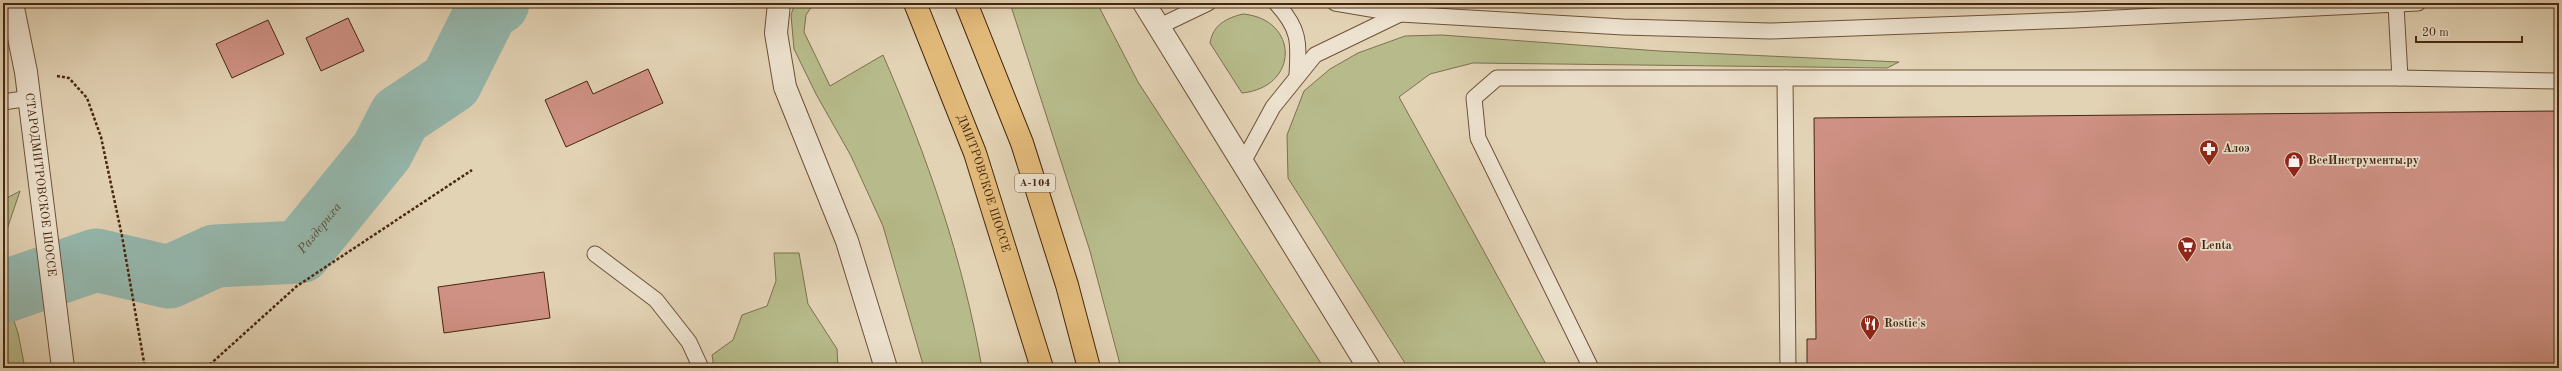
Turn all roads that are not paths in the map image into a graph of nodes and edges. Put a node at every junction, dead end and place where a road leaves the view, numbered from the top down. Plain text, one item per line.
1 (12, 3) edge
2 (778, 3) edge
3 (966, 3) edge
4 (1144, 3) edge
5 (1208, 3) edge
6 (1276, 3) edge
7 (1335, 3) edge
8 (2418, 3) edge
9 (2396, 5) junction
10 (917, 8) edge
11 (1400, 14) junction
12 (1158, 27) junction
13 (1298, 75) junction
14 (1785, 78) junction
15 (2400, 78) junction
16 (2559, 81) edge
17 (30, 98) junction
18 (3, 102) edge
19 (1242, 164) junction
20 (595, 254) dead end
21 (63, 368) edge
22 (701, 368) edge
23 (886, 368) edge
24 (1042, 368) edge
25 (1089, 368) edge
26 (1369, 368) edge
27 (1591, 368) edge
28 (1788, 368) edge

1 - 17 street, СТАРОДМИТРОВСКОЕ ШОССЕ
2 - 23 street
3 - 25 highway, А-104
4 - 12 street
5 - 12 lane
6 - 13 lane
7 - 11 lane
8 - 9 lane
9 - 11 lane
9 - 15 lane
10 - 24 highway, ДМИТРОВСКОЕ ШОССЕ
11 - 13 lane
12 - 19 street
13 - 19 lane
14 - 15 lane
14 - 27 lane
14 - 28 lane
15 - 16 lane
17 - 18 lane
17 - 21 street, СТАРОДМИТРОВСКОЕ ШОССЕ
19 - 26 street
20 - 22 lane

